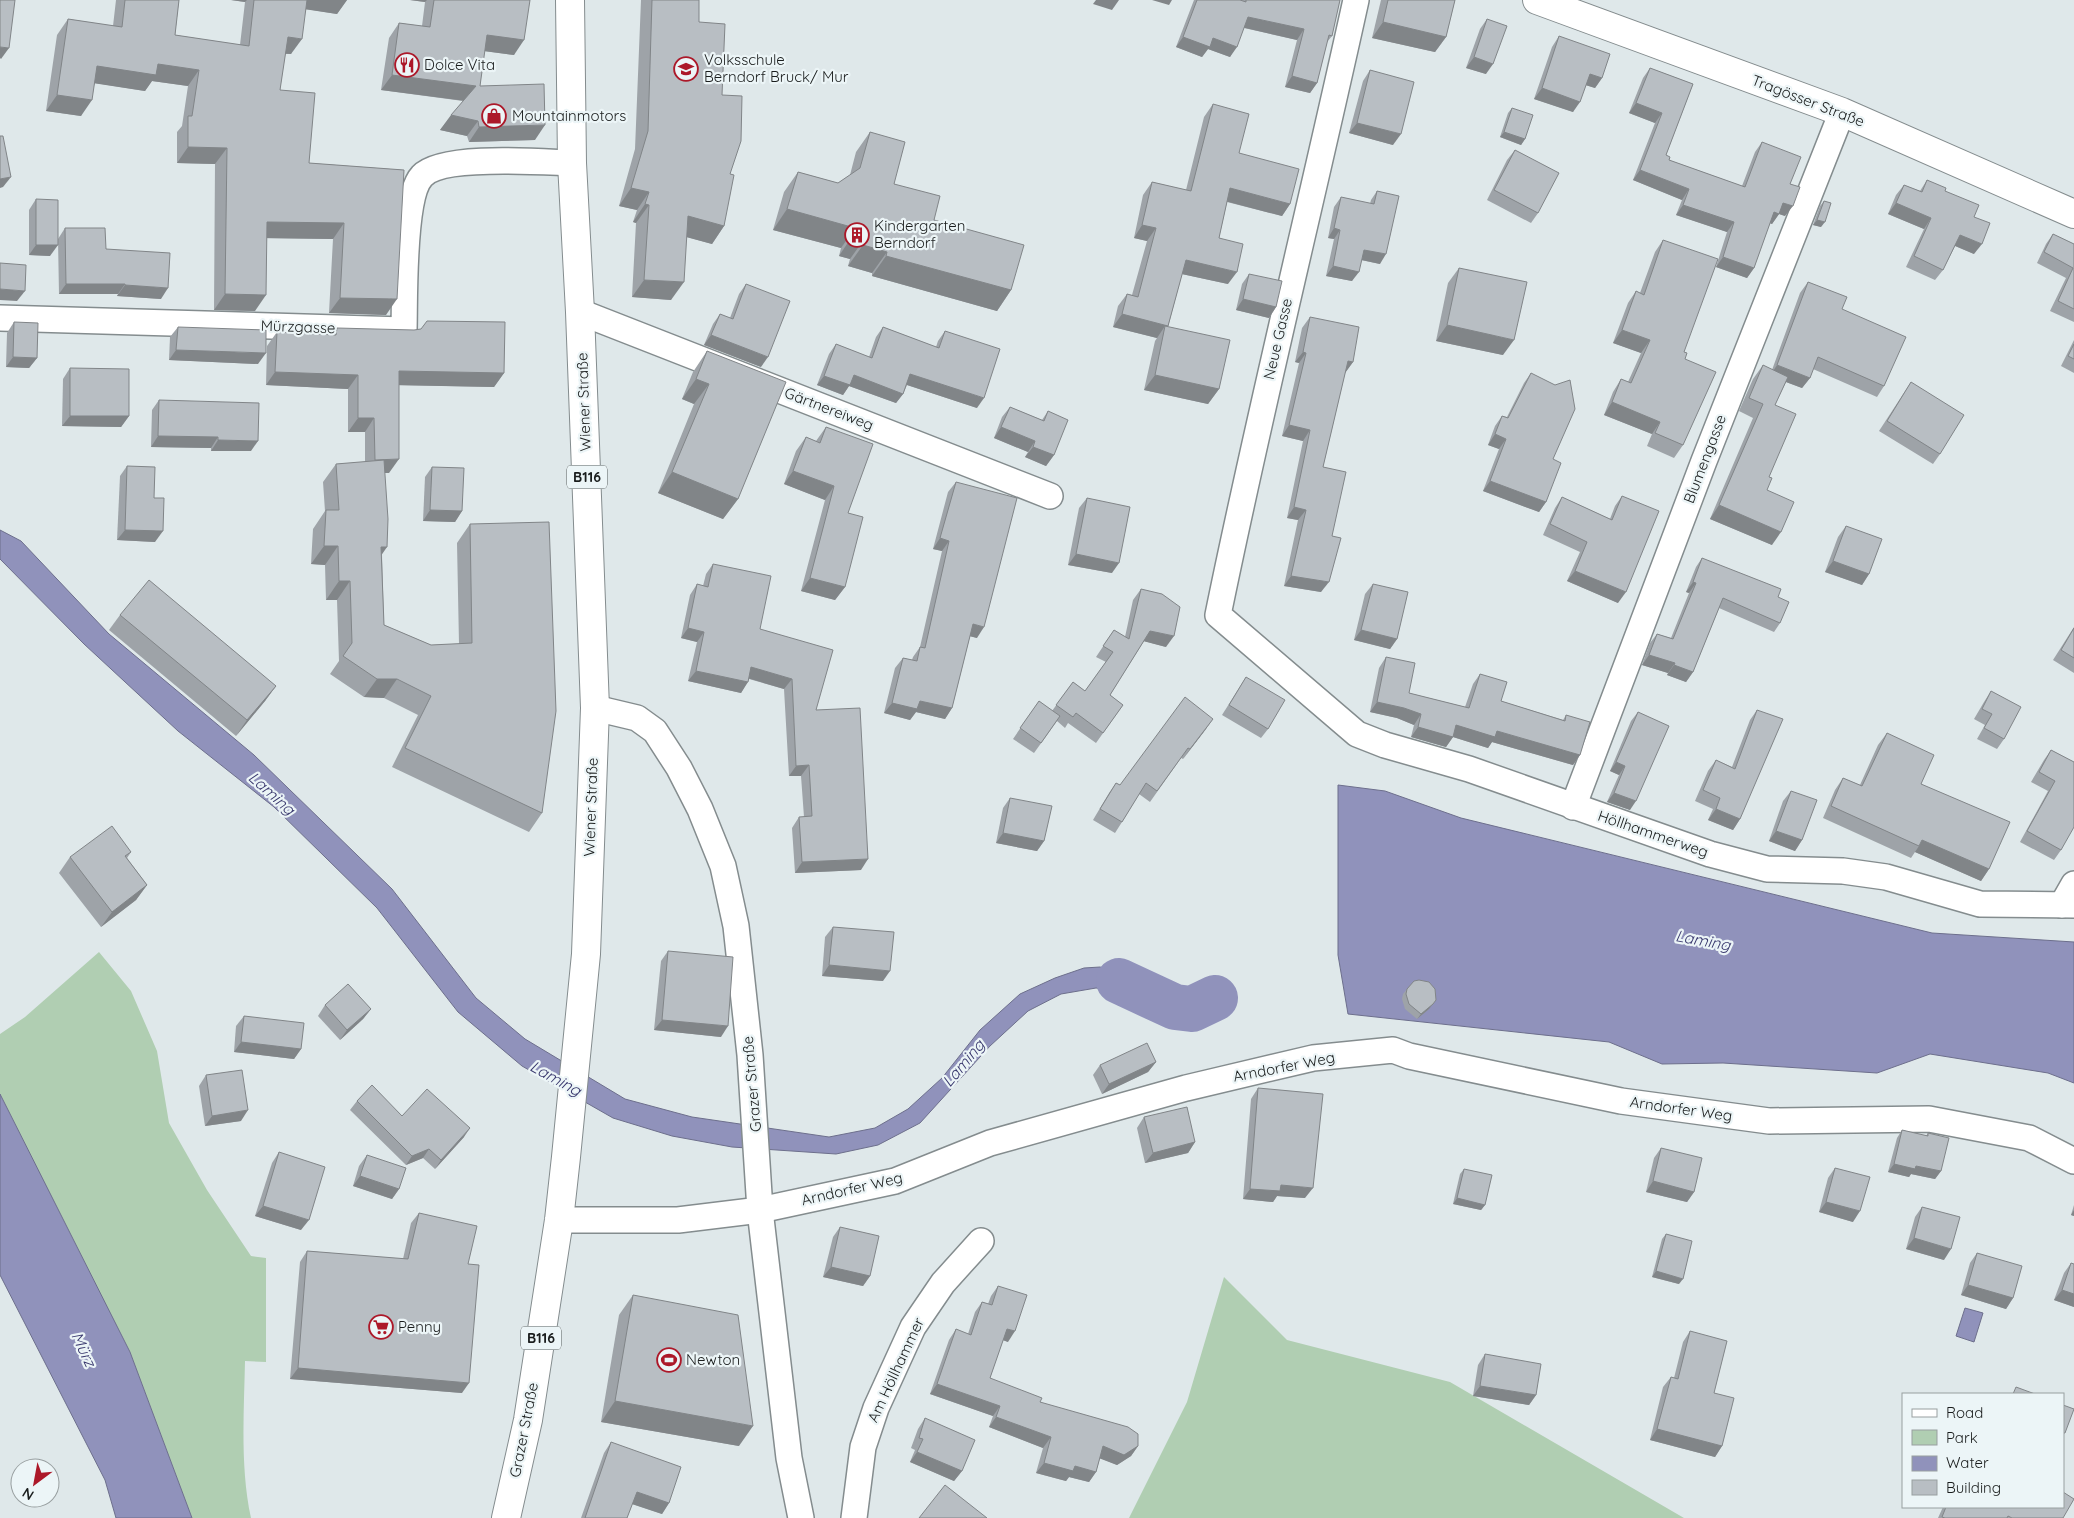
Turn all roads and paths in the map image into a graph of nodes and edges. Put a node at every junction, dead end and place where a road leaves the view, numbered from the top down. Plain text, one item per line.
1 (570, 0) edge
2 (1356, 0) edge
3 (1537, 0) edge
4 (1842, 112) junction
5 (572, 163) junction
6 (2074, 214) edge
7 (580, 312) junction
8 (0, 318) edge
9 (1050, 496) dead end
10 (1267, 657) joint
11 (595, 708) junction
12 (1574, 807) junction
13 (2070, 898) edge
14 (586, 954) joint
15 (2074, 1161) edge
16 (760, 1210) junction
17 (558, 1220) junction
18 (981, 1241) dead end
19 (506, 1518) edge
20 (802, 1518) edge
21 (854, 1518) edge

1 - 5 main road, Wiener Straße / B116
2 - 10 street, Neue Gasse
3 - 4 main road, Tragösser Straße
4 - 6 main road, Tragösser Straße
4 - 12 street, Blumengasse
5 - 7 main road, Wiener Straße / B116
5 - 8 street, Mürzgasse
7 - 9 street, Gärtnereiweg
7 - 11 main road, Wiener Straße / B116
10 - 12 street, Höllhammerweg
11 - 14 main road, Wiener Straße / B116
11 - 16 street, Grazer Straße
12 - 13 street, Höllhammerweg
14 - 17 main road, Grazer Straße / B116
15 - 16 street, Arndorfer Weg
16 - 17 street, Arndorfer Weg
16 - 20 street, Grazer Straße
17 - 19 main road, Grazer Straße / B116
18 - 21 street, Am Höllhammer

